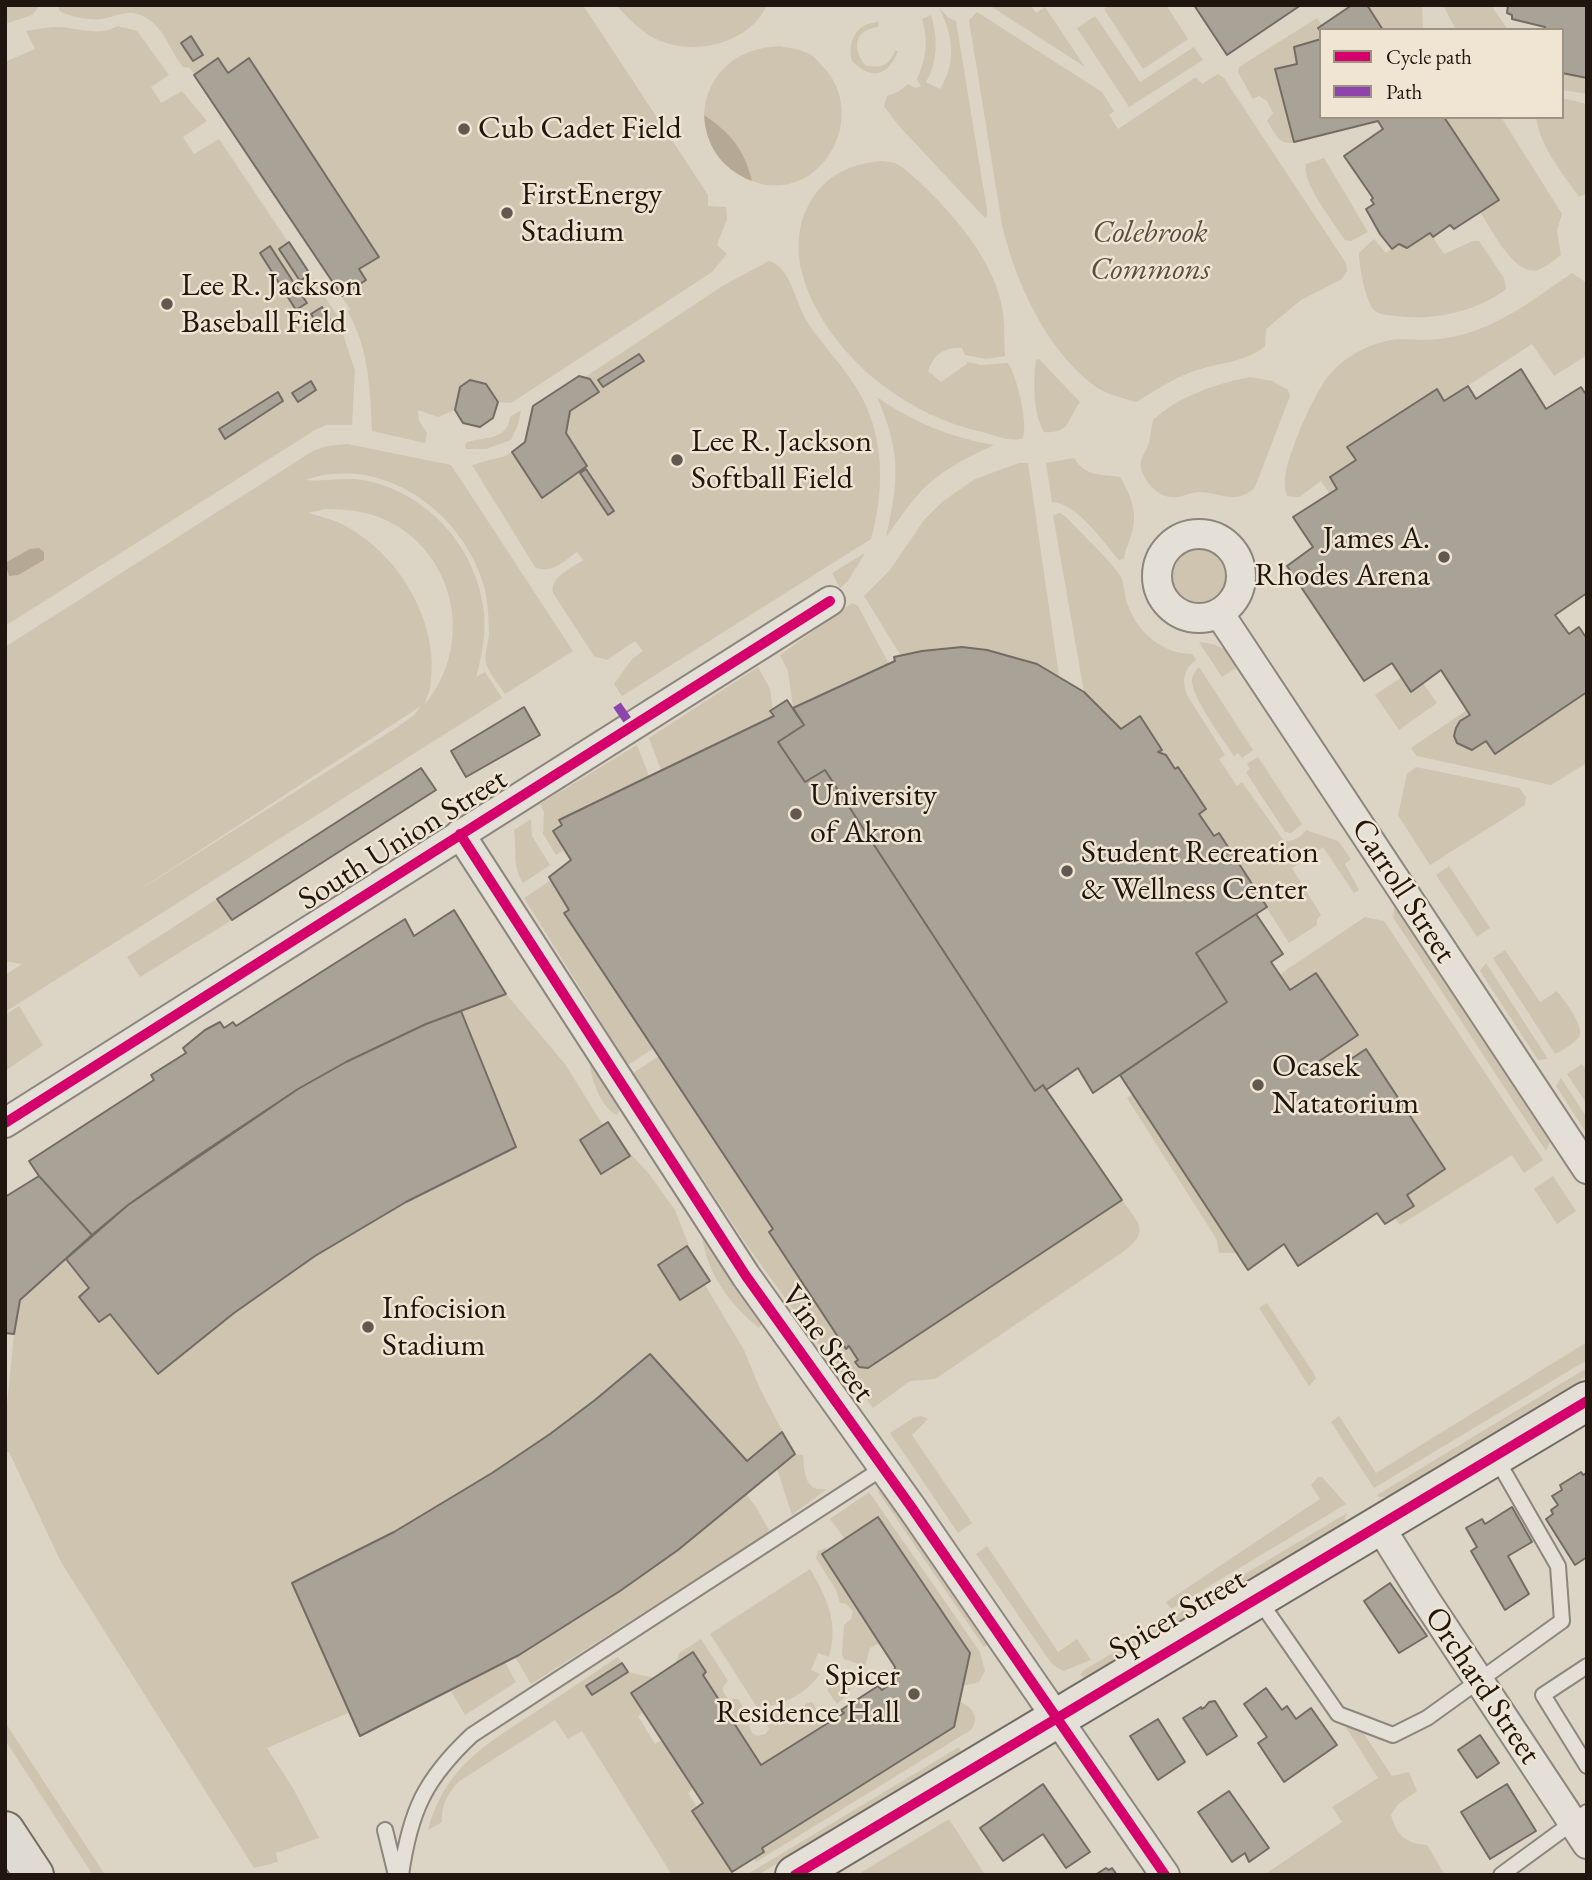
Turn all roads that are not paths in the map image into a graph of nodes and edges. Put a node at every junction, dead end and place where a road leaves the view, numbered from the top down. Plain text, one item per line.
1 (830, 601) dead end
2 (1219, 613) dead end
3 (460, 834) junction
4 (5, 1123) edge
5 (1587, 1169) edge
6 (1587, 1401) edge
7 (1495, 1456) junction
8 (883, 1468) junction
9 (1380, 1527) junction
10 (1258, 1599) junction
11 (1587, 1666) edge
12 (1480, 1682) junction
13 (1057, 1716) junction
14 (1587, 1766) edge
15 (1582, 1826) edge
16 (385, 1830) dead end
17 (5, 1831) edge
18 (34, 1875) edge
19 (398, 1875) edge
20 (795, 1875) edge
21 (1165, 1875) edge
22 (1501, 1875) edge

1 - 3 street, South Union Street
2 - 5 street, Carroll Street
3 - 4 street, South Union Street
3 - 8 street, Vine Street
6 - 7 street, Spicer Street
7 - 9 street, Spicer Street
7 - 12 lane
8 - 13 street, Vine Street
8 - 19 lane
9 - 10 street, Spicer Street
9 - 12 street, Orchard Street
10 - 12 lane
10 - 13 street, Spicer Street
11 - 14 lane
12 - 15 street, Orchard Street
13 - 20 street, Spicer Street
13 - 21 street, Vine Street
15 - 22 lane
16 - 19 lane
17 - 18 main road

